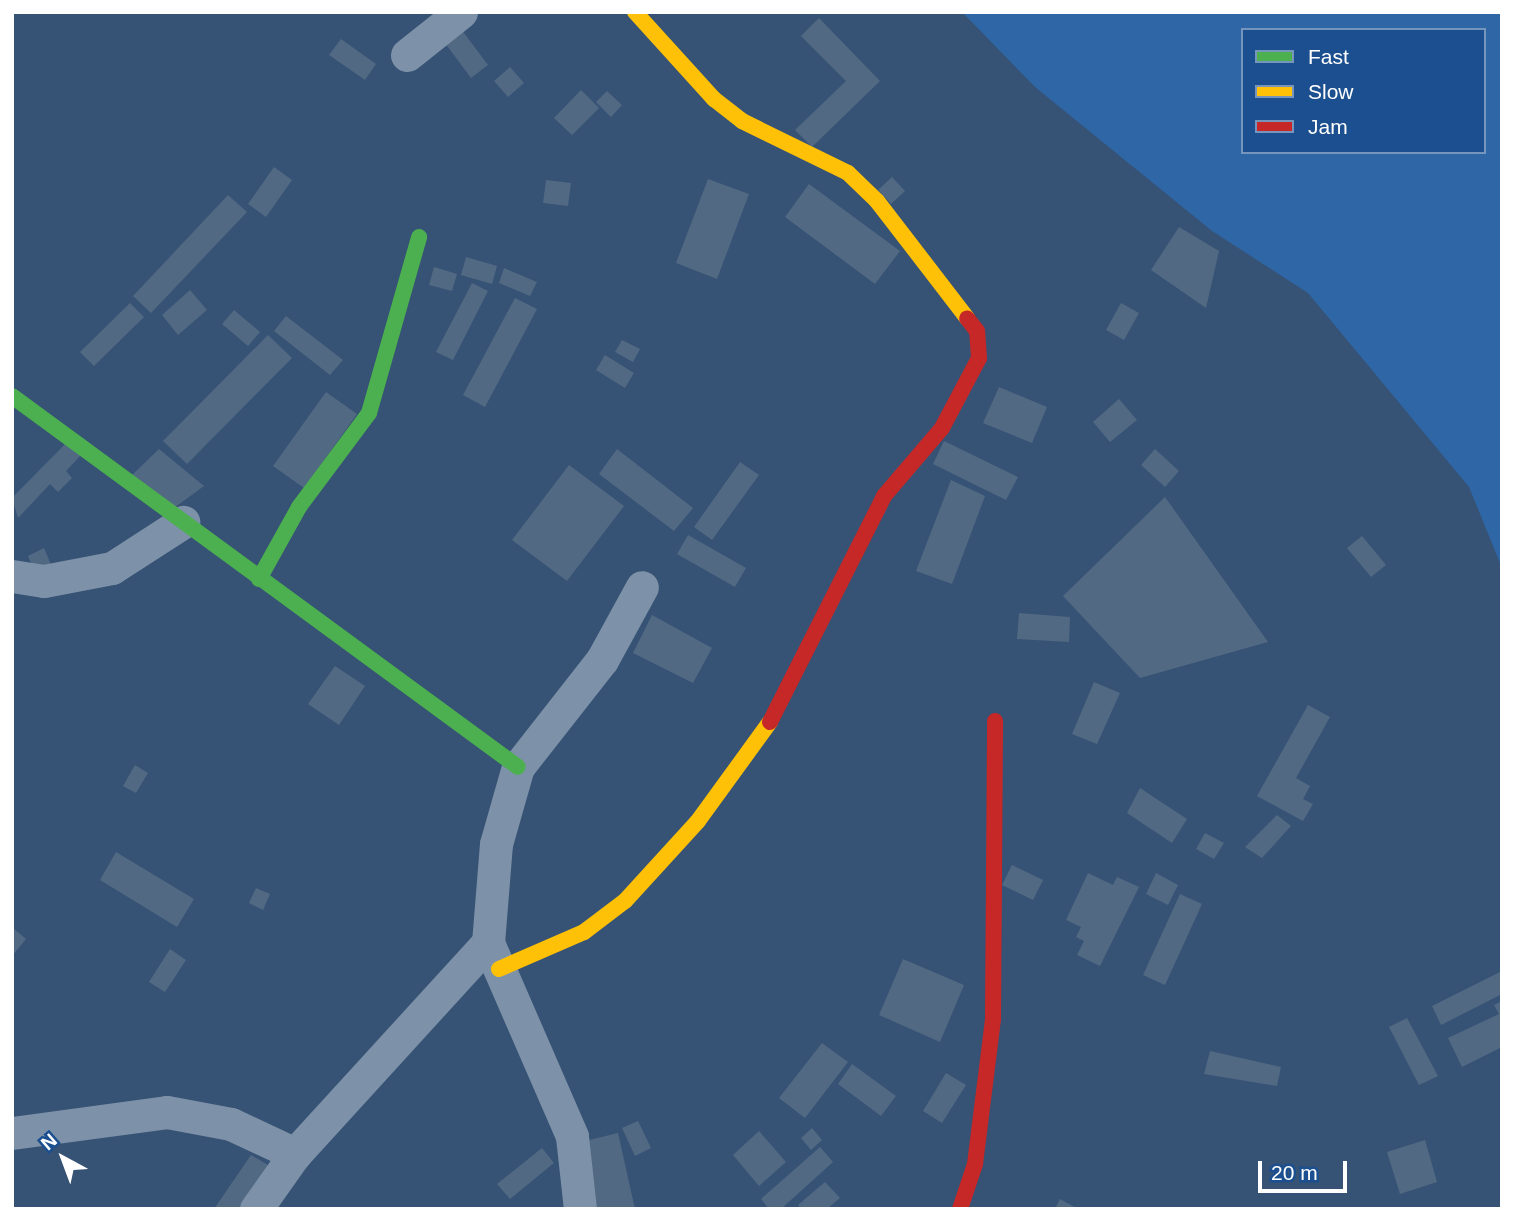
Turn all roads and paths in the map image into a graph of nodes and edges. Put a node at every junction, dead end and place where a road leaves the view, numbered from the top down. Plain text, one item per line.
1 (461, 12) edge
2 (635, 12) edge
3 (407, 55) dead end
4 (419, 237) dead end
5 (12, 396) edge
6 (183, 523) junction
7 (12, 576) edge
8 (259, 579) junction
9 (642, 587) dead end
10 (995, 721) dead end
11 (518, 767) junction
12 (493, 956) junction
13 (12, 1133) edge
14 (295, 1154) junction
15 (256, 1209) edge
16 (580, 1209) edge
17 (960, 1209) edge

1 - 3 street
2 - 12 street
4 - 8 street
5 - 6 street
6 - 7 street
6 - 8 street
8 - 11 street
9 - 11 street
10 - 17 street
11 - 12 street
12 - 14 street
12 - 16 street
13 - 14 street
14 - 15 street

